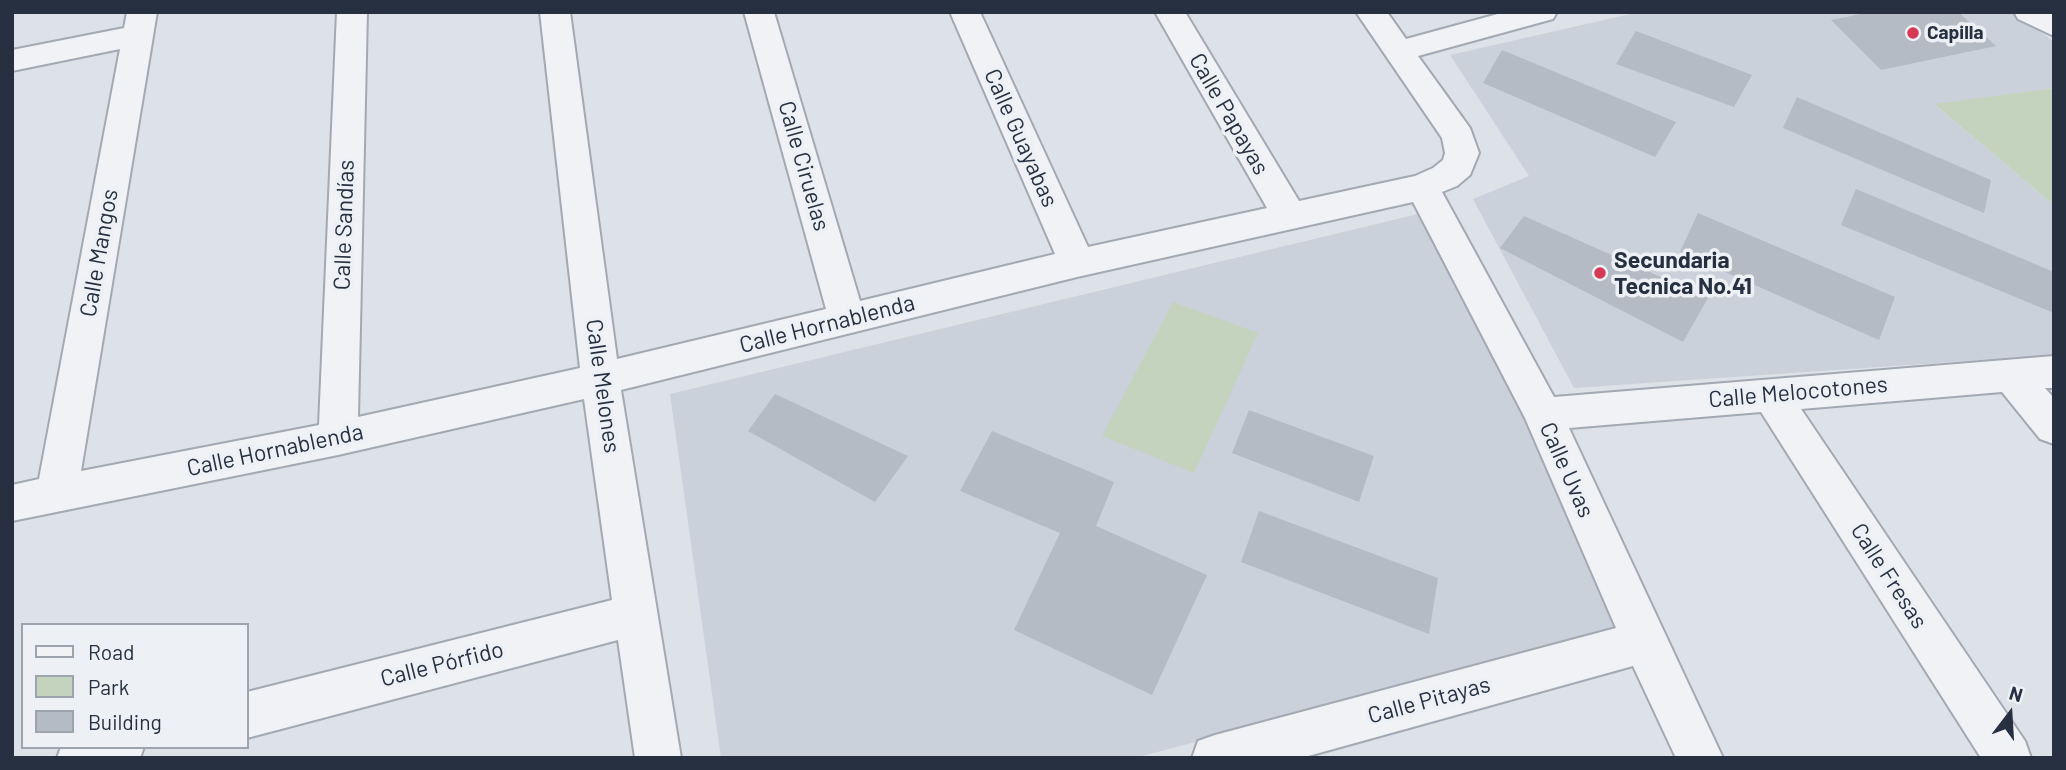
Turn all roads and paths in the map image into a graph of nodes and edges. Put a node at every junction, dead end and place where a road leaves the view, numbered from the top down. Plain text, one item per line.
1 (352, 12) edge
2 (555, 12) edge
3 (759, 12) edge
4 (965, 12) edge
5 (1170, 12) edge
6 (1371, 12) edge
7 (1542, 12) edge
8 (2029, 12) edge
9 (140, 24) edge
10 (2054, 26) edge
11 (1401, 51) junction
12 (12, 61) edge
13 (1422, 187) junction
14 (1289, 215) junction
15 (1077, 263) junction
16 (847, 320) junction
17 (2054, 372) edge
18 (2011, 375) junction
19 (600, 379) junction
20 (1770, 394) junction
21 (1543, 414) junction
22 (2054, 427) edge
23 (338, 438) junction
24 (57, 494) junction
25 (12, 503) edge
26 (638, 614) junction
27 (1644, 642) junction
28 (248, 715) edge
29 (114, 749) edge
30 (80, 758) edge
31 (659, 758) edge
32 (1215, 758) edge
33 (1700, 758) edge
34 (2008, 758) edge

1 - 23 street, Calle Sandías
2 - 19 street, Calle Melones
3 - 16 street, Calle Ciruelas
4 - 15 street, Calle Guayabas
5 - 14 street, Calle Papayas
6 - 11 street, Calle Hornablenda
7 - 11 street
8 - 10 street
9 - 12 street
9 - 24 street, Calle Mangos
11 - 13 street, Calle Hornablenda
13 - 14 street, Calle Hornablenda
13 - 21 street, Calle Uvas
14 - 15 street, Calle Hornablenda
15 - 16 street, Calle Hornablenda
16 - 19 street, Calle Hornablenda
17 - 18 street, Calle Melocotones
18 - 20 street, Calle Melocotones
18 - 22 street
19 - 23 street, Calle Hornablenda
19 - 26 street, Calle Melones
20 - 21 street, Calle Melocotones
20 - 34 street, Calle Fresas
21 - 27 street, Calle Uvas
23 - 24 street, Calle Hornablenda
24 - 25 street, Calle Hornablenda
26 - 28 street, Calle Pórfido
26 - 31 street, Calle Melones
27 - 32 street, Calle Pitayas
27 - 33 street, Calle Uvas
29 - 30 street

